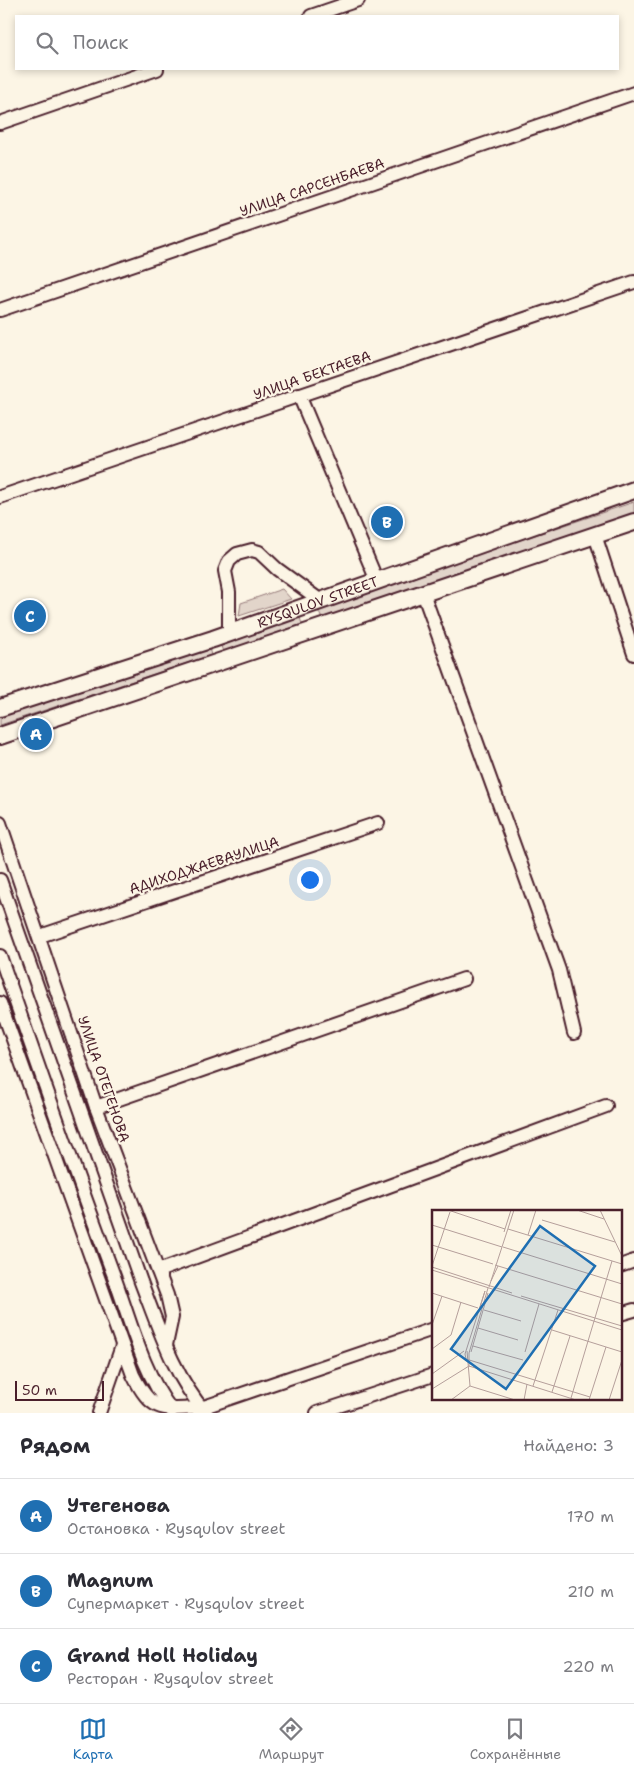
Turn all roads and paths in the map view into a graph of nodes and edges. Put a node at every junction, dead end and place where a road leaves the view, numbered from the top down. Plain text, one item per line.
1 (358, 0) edge
2 (314, 15) edge
3 (154, 70) edge
4 (634, 93) edge
5 (0, 122) edge
6 (634, 282) edge
7 (0, 310) edge
8 (299, 395) junction
9 (634, 490) edge
10 (0, 497) edge
11 (634, 522) edge
12 (595, 535) junction
13 (377, 581) junction
14 (423, 593) junction
15 (321, 601) junction
16 (303, 607) junction
17 (313, 630) junction
18 (229, 634) junction
19 (213, 639) junction
20 (634, 654) edge
21 (220, 661) junction
22 (0, 708) edge
23 (0, 736) edge
24 (0, 823) edge
25 (378, 823) dead end
26 (0, 880) edge
27 (40, 936) junction
28 (0, 956) edge
29 (464, 979) dead end
30 (0, 1003) edge
31 (574, 1033) dead end
32 (606, 1106) dead end
33 (96, 1107) junction
34 (158, 1271) junction
35 (432, 1330) edge
36 (166, 1345) junction
37 (122, 1346) junction
38 (432, 1375) edge
39 (204, 1410) edge
40 (173, 1411) edge
41 (99, 1413) edge
42 (317, 1413) edge

1 - 2 street
3 - 5 street
4 - 7 street, УЛИЦА САРСЕНБАЕВА
6 - 8 street, УЛИЦА БЕКТАЕВА
8 - 10 street, УЛИЦА БЕКТАЕВА
8 - 13 street
9 - 13 main road, RYSQULOV STREET
11 - 12 main road, RYSQULOV STREET
12 - 14 main road, RYSQULOV STREET
12 - 20 street
13 - 15 main road, RYSQULOV STREET
14 - 17 main road, RYSQULOV STREET
14 - 31 street
15 - 16 main road, RYSQULOV STREET
15 - 18 street
16 - 17 main road
16 - 18 main road, RYSQULOV STREET
17 - 21 main road, RYSQULOV STREET
18 - 19 main road, RYSQULOV STREET
19 - 21 main road
19 - 22 main road, RYSQULOV STREET
21 - 23 main road, RYSQULOV STREET
24 - 27 street, УЛИЦА ОТЕГЕНОВА
25 - 27 street, АДИХОДЖАЕВАУЛИЦА
26 - 36 street
27 - 33 street, УЛИЦА ОТЕГЕНОВА
28 - 40 street
29 - 33 street
30 - 37 street
32 - 34 street
33 - 34 street, УЛИЦА ОТЕГЕНОВА
34 - 36 street, УЛИЦА ОТЕГЕНОВА
35 - 39 street
36 - 39 street
37 - 40 street
37 - 41 street
38 - 42 street
39 - 40 street

